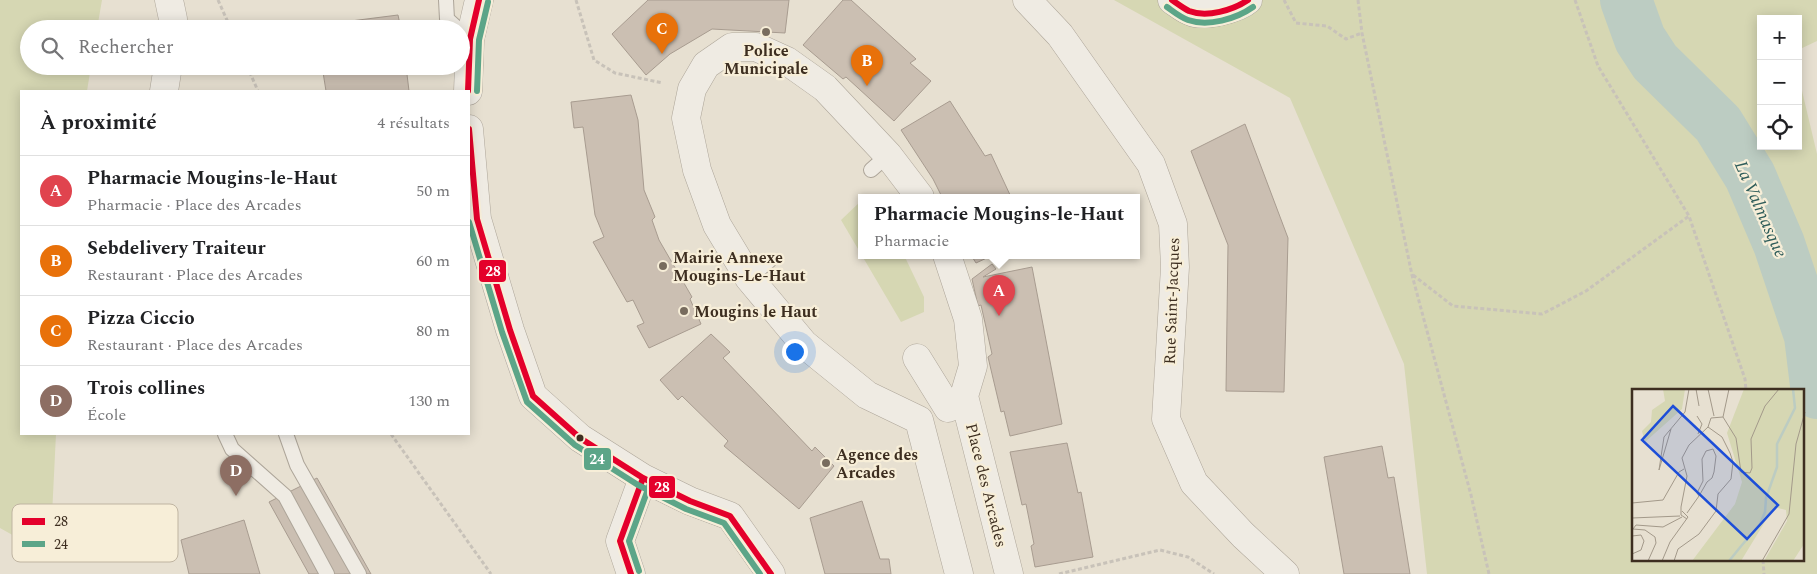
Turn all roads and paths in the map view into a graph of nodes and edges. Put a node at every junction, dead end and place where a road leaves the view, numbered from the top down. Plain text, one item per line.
1 (169, 0) edge
2 (218, 0) edge
3 (446, 0) edge
4 (479, 0) edge
5 (576, 0) edge
6 (1027, 0) edge
7 (1172, 0) edge
8 (1248, 0) edge
9 (1284, 0) edge
10 (1358, 0) edge
11 (1575, 0) edge
12 (173, 20) edge
13 (227, 20) edge
14 (448, 20) edge
15 (469, 20) edge
16 (1362, 33) junction
17 (167, 75) edge
18 (251, 75) edge
19 (467, 75) edge
20 (164, 90) edge
21 (258, 90) edge
22 (468, 90) edge
23 (692, 90) junction
24 (470, 140) edge
25 (917, 194) edge
26 (1689, 216) junction
27 (948, 259) edge
28 (769, 261) dead end
29 (1412, 275) junction
30 (749, 278) junction
31 (917, 358) dead end
32 (1746, 389) edge
33 (956, 402) junction
34 (919, 420) junction
35 (226, 435) edge
36 (286, 435) edge
37 (392, 435) edge
38 (643, 478) junction
39 (327, 574) edge
40 (359, 574) edge
41 (491, 574) edge
42 (631, 574) edge
43 (771, 574) edge
44 (959, 574) edge
45 (1008, 574) edge
46 (1059, 574) edge
47 (1214, 574) edge
48 (1285, 574) edge
49 (1489, 574) edge

1 - 12 street
2 - 13 path
3 - 14 lane
4 - 15 street
5 - 23 path
6 - 48 street, Rue Saint-Jacques
7 - 8 street
9 - 16 path
10 - 16 path
11 - 26 path
16 - 29 path
17 - 20 street
18 - 21 path
19 - 22 street
23 - 25 street
23 - 30 street
24 - 38 street
26 - 29 path
26 - 32 path
27 - 33 street
28 - 30 lane
29 - 49 path
30 - 34 street
31 - 33 street
33 - 34 street, Place des Arcades
33 - 45 street, Place des Arcades
34 - 44 street
35 - 39 lane
36 - 40 lane
37 - 41 path
38 - 42 street
38 - 43 street
46 - 47 path

